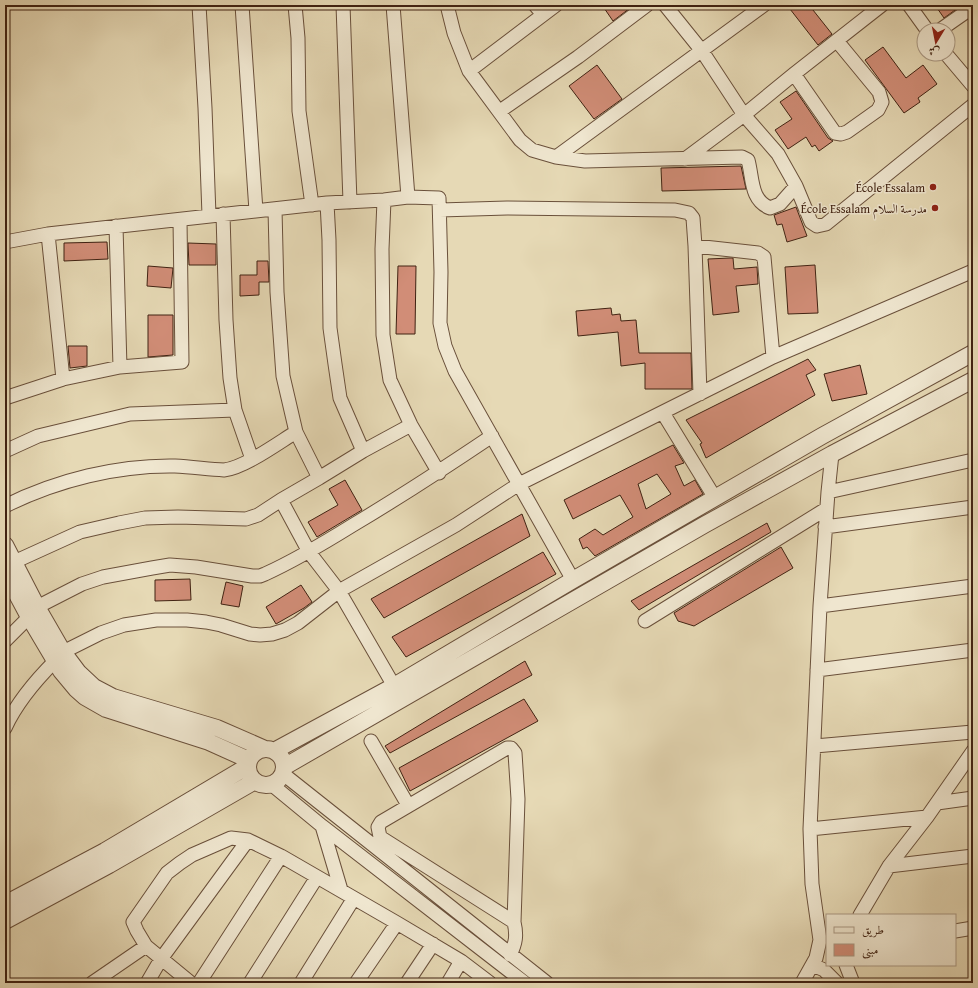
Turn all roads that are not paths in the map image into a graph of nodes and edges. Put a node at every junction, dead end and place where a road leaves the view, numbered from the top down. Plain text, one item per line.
1 (199, 5) edge
2 (242, 5) edge
3 (295, 5) edge
4 (343, 5) edge
5 (393, 5) edge
6 (447, 5) edge
7 (556, 5) edge
8 (647, 5) edge
9 (665, 5) edge
10 (764, 5) edge
11 (882, 5) edge
12 (910, 5) edge
13 (973, 7) edge
14 (539, 10) edge
15 (922, 22) edge
16 (951, 22) edge
17 (837, 41) junction
18 (702, 51) junction
19 (953, 62) edge
20 (469, 71) junction
21 (794, 74) junction
22 (973, 86) edge
23 (973, 104) edge
24 (500, 112) junction
25 (744, 115) junction
26 (556, 157) junction
27 (685, 159) junction
28 (796, 186) junction
29 (408, 197) junction
30 (384, 200) junction
31 (350, 202) junction
32 (327, 203) junction
33 (312, 205) junction
34 (275, 209) junction
35 (440, 210) junction
36 (256, 211) junction
37 (224, 214) junction
38 (209, 215) junction
39 (180, 220) junction
40 (116, 226) junction
41 (48, 234) junction
42 (5, 242) edge
43 (695, 246) junction
44 (973, 271) edge
45 (973, 353) edge
46 (773, 357) junction
47 (120, 367) junction
48 (63, 378) junction
49 (973, 380) edge
50 (700, 394) junction
51 (5, 398) edge
52 (235, 410) junction
53 (663, 413) junction
54 (411, 425) junction
55 (296, 432) junction
56 (492, 436) junction
57 (5, 451) edge
58 (363, 451) junction
59 (832, 454) junction
60 (252, 459) junction
61 (973, 460) edge
62 (439, 473) junction
63 (319, 478) junction
64 (519, 484) junction
65 (828, 492) junction
66 (715, 498) junction
67 (281, 500) junction
68 (5, 506) edge
69 (973, 507) edge
70 (826, 509) junction
71 (825, 527) junction
72 (5, 545) edge
73 (309, 552) junction
74 (9, 567) edge
75 (573, 580) junction
76 (973, 586) edge
77 (339, 591) junction
78 (820, 606) junction
79 (34, 612) junction
80 (646, 621) dead end
81 (5, 641) edge
82 (973, 650) edge
83 (59, 656) junction
84 (818, 670) junction
85 (394, 686) junction
86 (5, 728) edge
87 (973, 732) edge
88 (370, 741) dead end
89 (815, 746) junction
90 (270, 750) junction
91 (973, 751) edge
92 (249, 763) junction
93 (273, 776) junction
94 (973, 798) edge
95 (937, 803) junction
96 (408, 805) junction
97 (927, 817) junction
98 (322, 826) junction
99 (810, 829) junction
100 (248, 840) junction
101 (281, 856) junction
102 (973, 856) edge
103 (889, 866) junction
104 (317, 877) junction
105 (341, 890) junction
106 (354, 898) junction
107 (5, 904) edge
108 (861, 914) edge
109 (5, 921) edge
110 (514, 922) junction
111 (397, 923) junction
112 (973, 928) edge
113 (956, 931) edge
114 (433, 944) junction
115 (146, 946) junction
116 (510, 955) junction
117 (161, 959) junction
118 (460, 962) junction
119 (813, 965) junction
120 (846, 966) edge
121 (92, 983) edge
122 (146, 983) edge
123 (191, 983) edge
124 (199, 983) edge
125 (250, 983) edge
126 (301, 983) edge
127 (356, 983) edge
128 (407, 983) edge
129 (448, 983) edge
130 (490, 983) edge
131 (525, 983) edge
132 (547, 983) edge
133 (802, 983) edge
134 (837, 983) edge
135 (853, 983) edge

1 - 38 street
2 - 36 street
3 - 33 street
4 - 31 street
5 - 29 street
6 - 20 street
7 - 14 street
8 - 24 street
9 - 18 street
10 - 18 street
11 - 17 street
12 - 15 street
13 - 16 street
14 - 20 street
17 - 21 street
17 - 21 street
18 - 25 street
18 - 26 street
19 - 22 street
20 - 24 street
21 - 25 street
23 - 28 street
24 - 26 street
25 - 27 street
25 - 28 street
26 - 27 street
27 - 28 street
29 - 30 street
29 - 35 street
30 - 31 street
30 - 54 street
31 - 32 street
32 - 33 street
32 - 58 street
33 - 34 street
34 - 36 street
34 - 55 street
35 - 43 street
35 - 56 street
36 - 37 street
37 - 38 street
37 - 52 street
38 - 39 street
39 - 40 street
39 - 47 street
40 - 41 street
40 - 47 street
41 - 42 street
41 - 48 street
43 - 46 street
43 - 50 street
44 - 46 street
45 - 66 street
46 - 50 street
47 - 48 street
48 - 51 street
49 - 59 street
50 - 53 street
52 - 57 street
52 - 60 street
53 - 64 street
53 - 66 street
54 - 58 street
54 - 62 street
55 - 60 street
55 - 63 street
56 - 62 street
56 - 64 street
58 - 63 street
59 - 65 street
59 - 93 street
60 - 68 street
61 - 65 street
62 - 73 street
63 - 67 street
64 - 75 street
64 - 77 street
65 - 70 street
66 - 75 street
67 - 73 street
67 - 74 street
69 - 71 street
70 - 71 street
70 - 80 street
71 - 78 street
72 - 74 street
73 - 77 street
73 - 79 street
74 - 79 street
75 - 85 street
76 - 78 street
77 - 83 street
77 - 85 street
78 - 84 street
79 - 81 street
79 - 83 street
82 - 84 street
83 - 86 street
83 - 90 street
83 - 92 street
84 - 89 street
85 - 90 street
87 - 89 street
88 - 96 street
89 - 99 street
90 - 92 street
90 - 93 street
91 - 95 street
92 - 93 street
92 - 107 street
93 - 98 street
93 - 109 street
93 - 116 street
94 - 95 street
95 - 97 street
96 - 110 street
96 - 110 street
97 - 99 street
97 - 103 street
98 - 105 street
98 - 131 street
99 - 119 street
100 - 101 street
100 - 115 street
100 - 117 street
101 - 104 street
101 - 124 street
102 - 103 street
103 - 108 street
104 - 105 street
104 - 125 street
105 - 106 street
106 - 111 street
106 - 126 street
110 - 116 street
111 - 114 street
111 - 127 street
112 - 113 street
114 - 118 street
114 - 128 street
115 - 117 street
115 - 121 street
116 - 132 street
117 - 122 street
117 - 123 street
118 - 129 street
118 - 130 street
119 - 133 street
119 - 134 street
120 - 135 street

